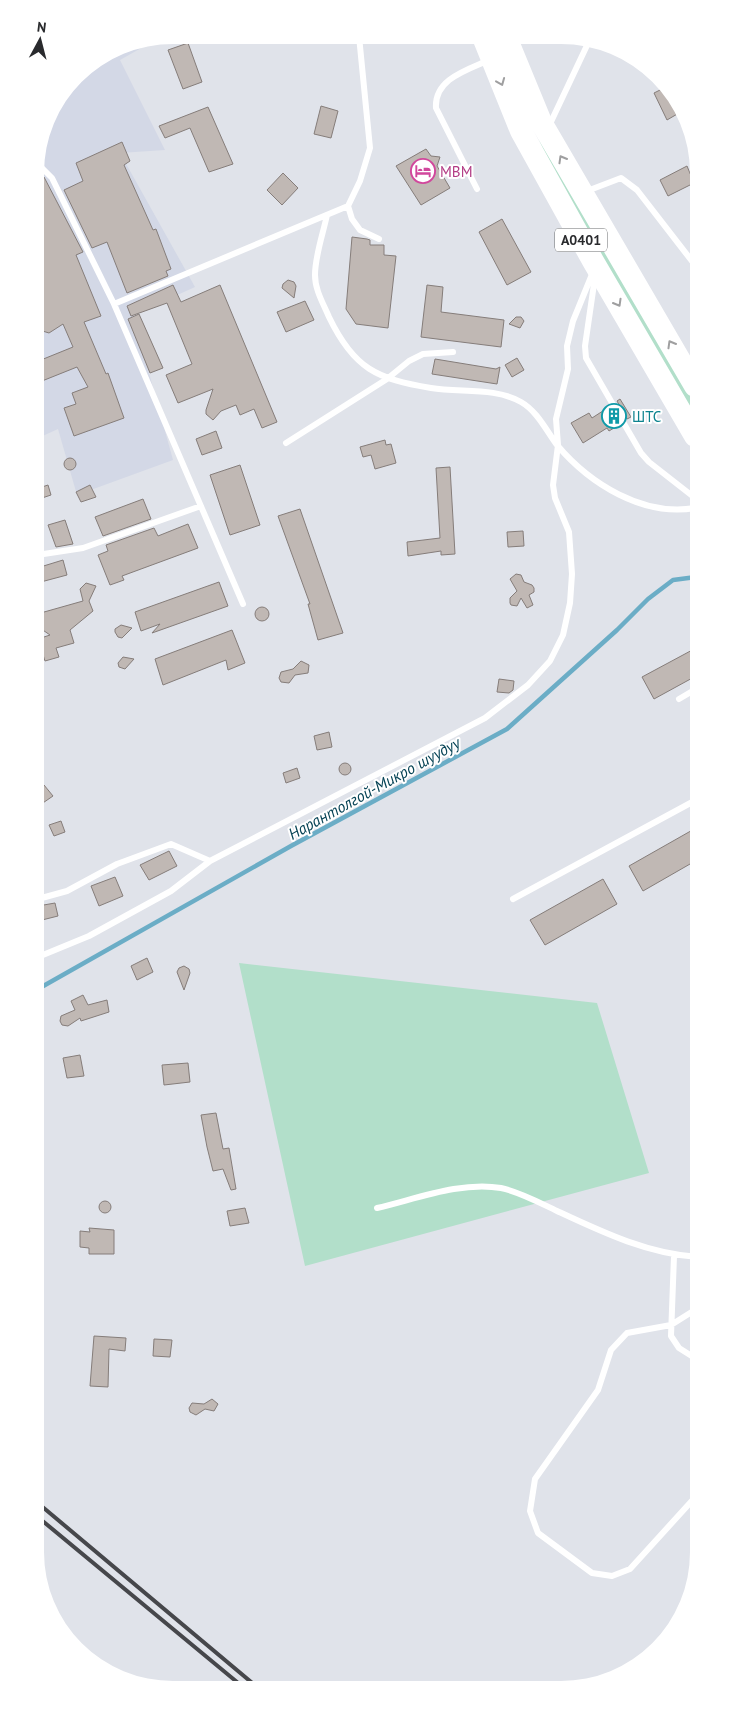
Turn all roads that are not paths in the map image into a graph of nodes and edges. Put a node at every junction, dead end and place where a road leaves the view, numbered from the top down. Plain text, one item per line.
1 (360, 44) edge
2 (486, 44) edge
3 (509, 44) edge
4 (587, 46) edge
5 (492, 58) junction
6 (546, 131) junction
7 (44, 170) edge
8 (477, 189) dead end
9 (582, 192) junction
10 (348, 206) junction
11 (327, 215) junction
12 (379, 239) dead end
13 (690, 259) edge
14 (596, 266) junction
15 (114, 304) junction
16 (453, 352) dead end
17 (690, 377) edge
18 (387, 379) junction
19 (690, 427) edge
20 (286, 443) dead end
21 (558, 445) junction
22 (690, 493) edge
23 (201, 506) junction
24 (690, 509) edge
25 (44, 554) edge
26 (243, 604) dead end
27 (690, 693) edge
28 (679, 699) dead end
29 (690, 803) edge
30 (210, 861) junction
31 (44, 896) edge
32 (512, 899) dead end
33 (44, 955) edge
34 (377, 1208) dead end
35 (674, 1256) junction
36 (690, 1257) edge
37 (690, 1313) edge
38 (672, 1325) junction
39 (690, 1355) edge
40 (690, 1502) edge

1 - 10 lane
2 - 5 highway, A0401
3 - 6 highway, A0401
4 - 6 lane
5 - 8 lane
5 -> 14 highway, A0401
9 -> 6 highway, A0401
7 - 15 lane
9 - 13 lane
17 -> 9 highway, A0401
10 - 11 lane
10 - 12 lane
11 - 15 lane
11 - 18 lane
14 -> 19 highway, A0401
14 - 21 lane
14 - 22 lane
15 - 23 lane
16 - 18 lane
18 - 20 lane
18 - 21 lane
21 - 24 lane
21 - 30 lane
23 - 25 lane
23 - 26 lane
27 - 28 lane
29 - 32 lane
30 - 31 lane
30 - 33 lane
34 - 35 lane
35 - 36 lane
35 - 38 lane
37 - 38 lane
38 - 39 lane
38 - 40 lane

